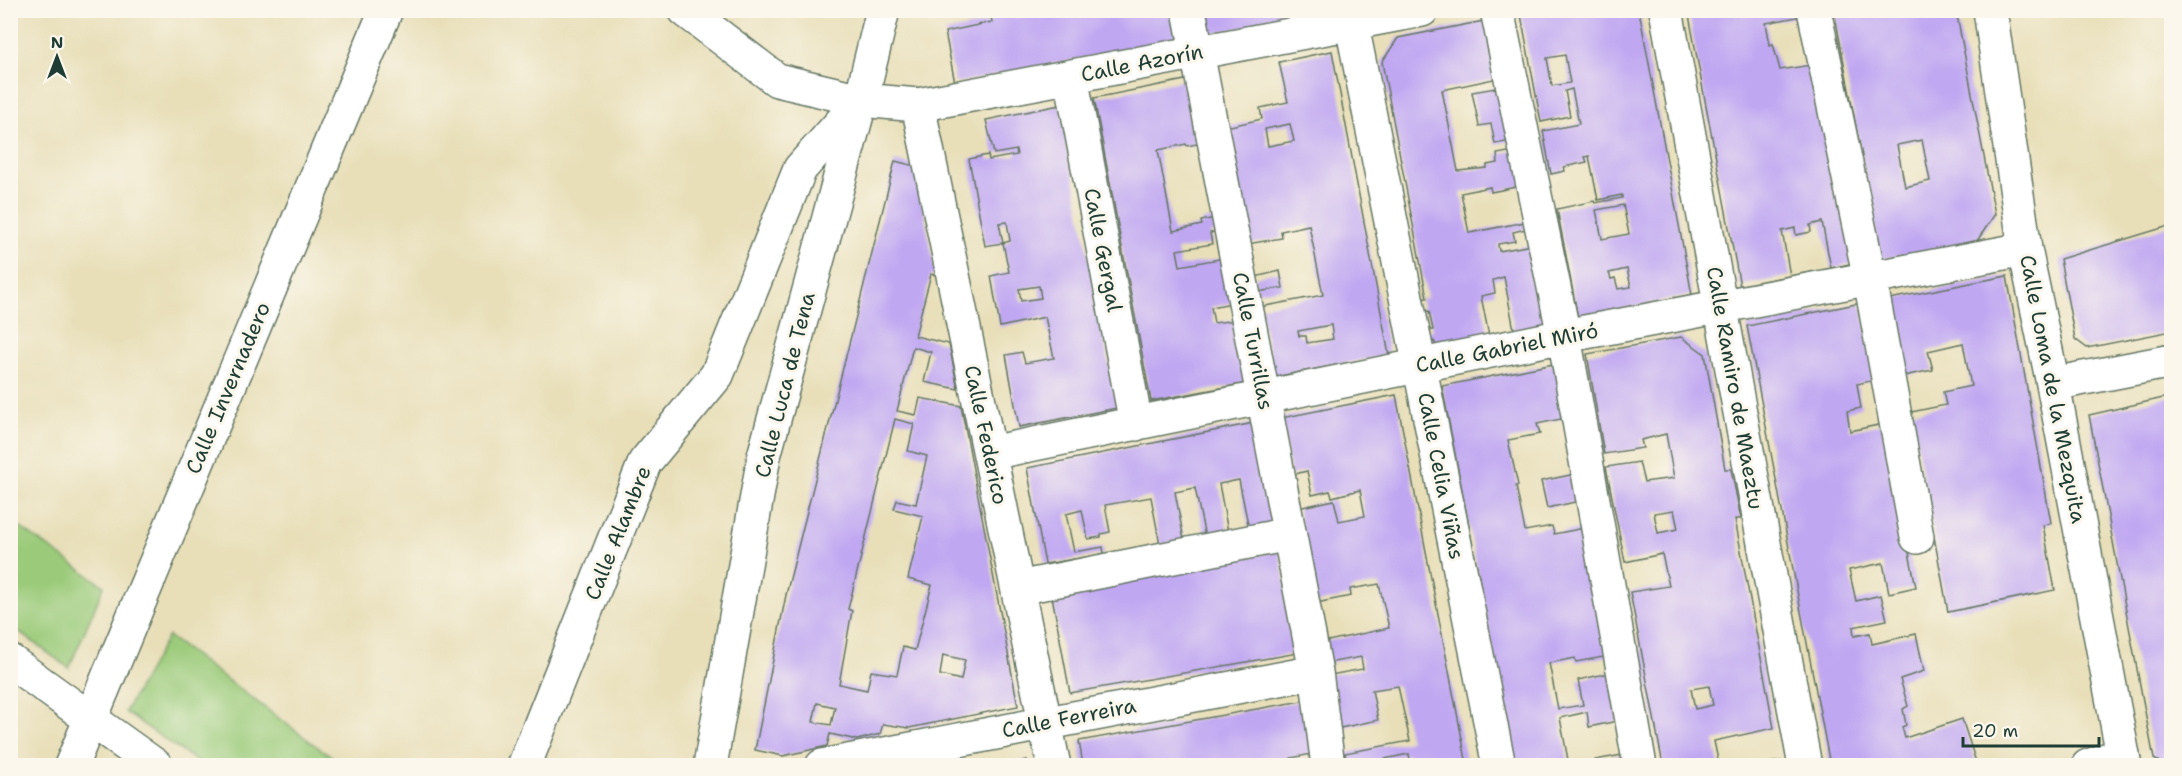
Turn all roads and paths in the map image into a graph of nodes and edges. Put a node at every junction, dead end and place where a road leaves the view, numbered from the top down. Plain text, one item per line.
1 (386, 10) edge
2 (685, 10) edge
3 (883, 10) edge
4 (1189, 10) edge
5 (1422, 10) edge
6 (1497, 10) edge
7 (1666, 10) edge
8 (1814, 10) edge
9 (1990, 10) edge
10 (1350, 17) edge
11 (1197, 53) junction
12 (1071, 76) junction
13 (861, 100) junction
14 (918, 105) junction
15 (2025, 249) junction
16 (1870, 279) junction
17 (1720, 306) junction
18 (1564, 336) junction
19 (2172, 361) edge
20 (1419, 365) junction
21 (2053, 384) junction
22 (1263, 397) junction
23 (1136, 424) junction
24 (990, 453) junction
25 (1289, 534) junction
26 (1917, 537) dead end
27 (1018, 588) junction
28 (10, 661) edge
29 (1316, 672) junction
30 (90, 718) junction
31 (1045, 722) junction
32 (2124, 760) edge
33 (71, 765) edge
34 (156, 765) edge
35 (524, 765) edge
36 (710, 765) edge
37 (830, 765) edge
38 (1054, 765) edge
39 (1328, 765) edge
40 (1498, 765) edge
41 (1640, 765) edge
42 (1805, 765) edge
43 (2088, 765) edge

1 - 30 street, Calle Invernadero
2 - 13 street, Calle Azorín
3 - 13 street, Calle Luca de Tena
4 - 11 street, Calle Turrillas
5 - 10 street, Calle Azorín
6 - 18 street
7 - 17 street, Calle Ramiro de Maeztu
8 - 16 street
9 - 15 street, Calle Loma de la Mezquita
10 - 11 street, Calle Azorín
10 - 20 street, Calle Celia Viñas
11 - 12 street, Calle Azorín
11 - 22 street, Calle Turrillas
12 - 14 street, Calle Azorín
12 - 23 street, Calle Gergal
13 - 14 street, Calle Azorín
13 - 35 street, Calle Alambre
13 - 36 street, Calle Luca de Tena
14 - 24 street, Calle Federico
15 - 16 street, Calle Gabriel Miró
15 - 21 street, Calle Loma de la Mezquita
16 - 17 street, Calle Gabriel Miró
16 - 26 street
17 - 18 street, Calle Gabriel Miró
17 - 42 street, Calle Ramiro de Maeztu
18 - 20 street, Calle Gabriel Miró
18 - 41 street
19 - 21 street
20 - 22 street, Calle Gabriel Miró
20 - 40 street, Calle Celia Viñas
21 - 32 street, Calle Loma de la Mezquita
22 - 23 street, Calle Gabriel Miró
22 - 25 street, Calle Turrillas
23 - 24 street, Calle Gabriel Miró
24 - 27 street, Calle Federico
25 - 27 street
25 - 29 street, Calle Turrillas
27 - 31 street, Calle Federico
28 - 30 street
29 - 31 street, Calle Ferreira
29 - 39 street, Calle Turrillas
30 - 33 street, Calle Invernadero
30 - 34 street
31 - 37 street, Calle Ferreira
31 - 38 street, Calle Federico
32 - 43 street

